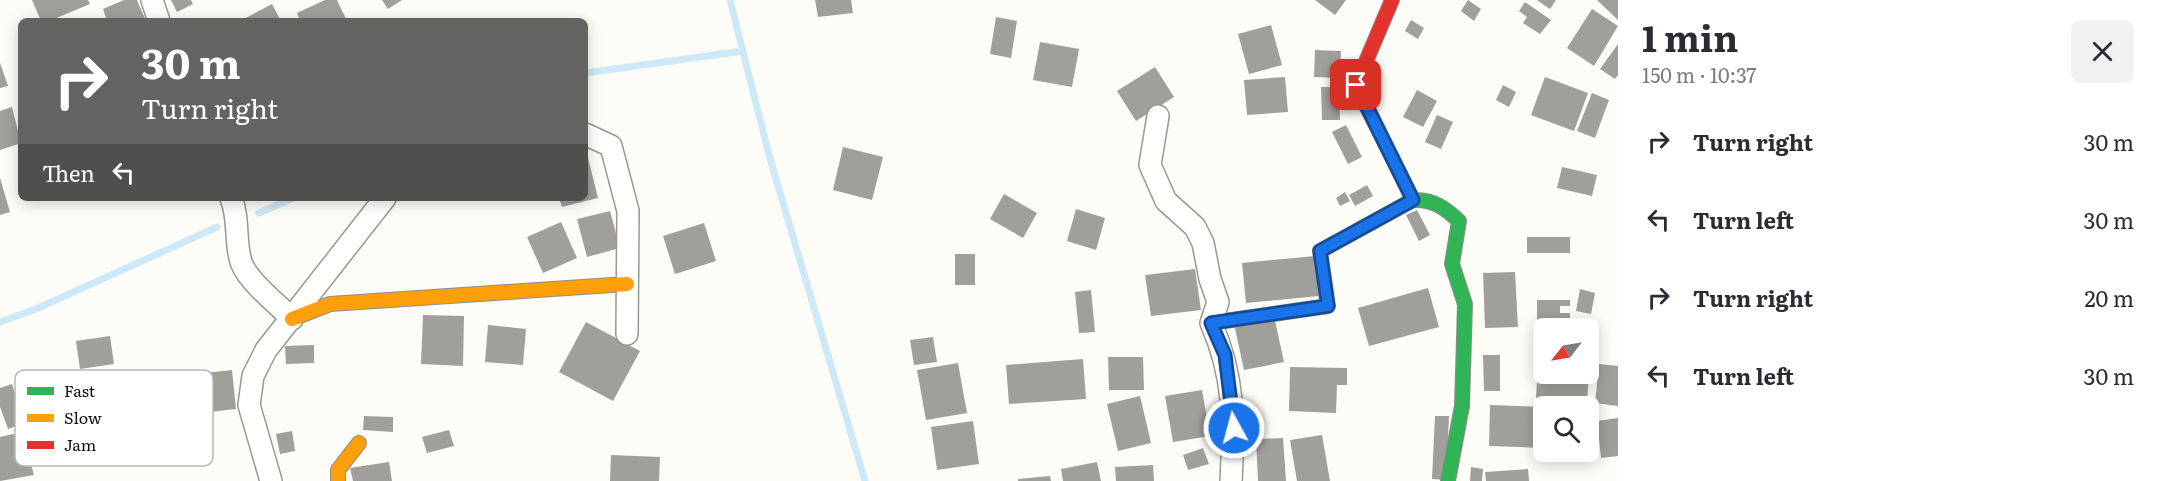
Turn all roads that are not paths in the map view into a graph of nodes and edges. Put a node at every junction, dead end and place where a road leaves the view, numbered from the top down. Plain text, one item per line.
1 (152, 0) edge
2 (1392, 0) edge
3 (158, 18) edge
4 (1158, 116) dead end
5 (588, 136) edge
6 (1413, 200) junction
7 (232, 201) edge
8 (382, 201) edge
9 (627, 284) junction
10 (291, 319) junction
11 (1211, 323) junction
12 (627, 334) dead end
13 (359, 443) dead end
14 (271, 481) edge
15 (338, 481) edge
16 (1231, 481) edge
17 (1448, 481) edge

1 - 3 street
2 - 6 street
4 - 11 street
5 - 9 street
6 - 11 street
6 - 17 street
7 - 10 street
8 - 10 street
9 - 10 street
9 - 12 street
10 - 14 street
11 - 16 street
13 - 15 street

